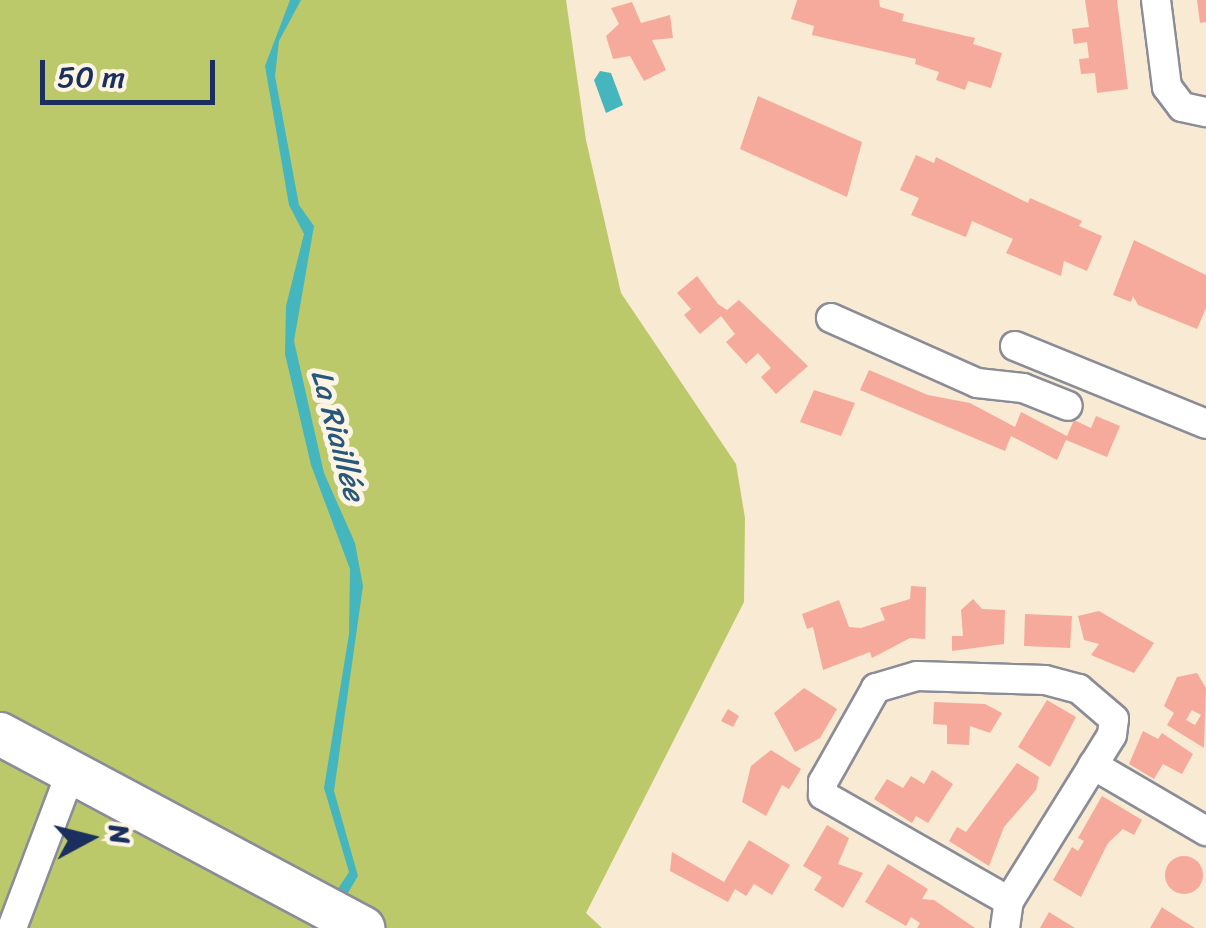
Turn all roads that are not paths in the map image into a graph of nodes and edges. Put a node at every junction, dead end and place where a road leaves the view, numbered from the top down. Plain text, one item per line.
1 (1156, 0) edge
2 (1206, 112) edge
3 (830, 318) dead end
4 (1012, 387) junction
5 (1068, 406) dead end
6 (1206, 424) edge
7 (0, 734) edge
8 (1093, 765) junction
9 (71, 772) junction
10 (1206, 831) edge
11 (1007, 915) edge
12 (359, 926) edge
13 (12, 928) edge

1 - 2 street
3 - 4 street
4 - 5 street
4 - 6 street
7 - 9 main road
8 - 10 street
8 - 11 street
8 - 11 street
9 - 12 main road
9 - 13 street

